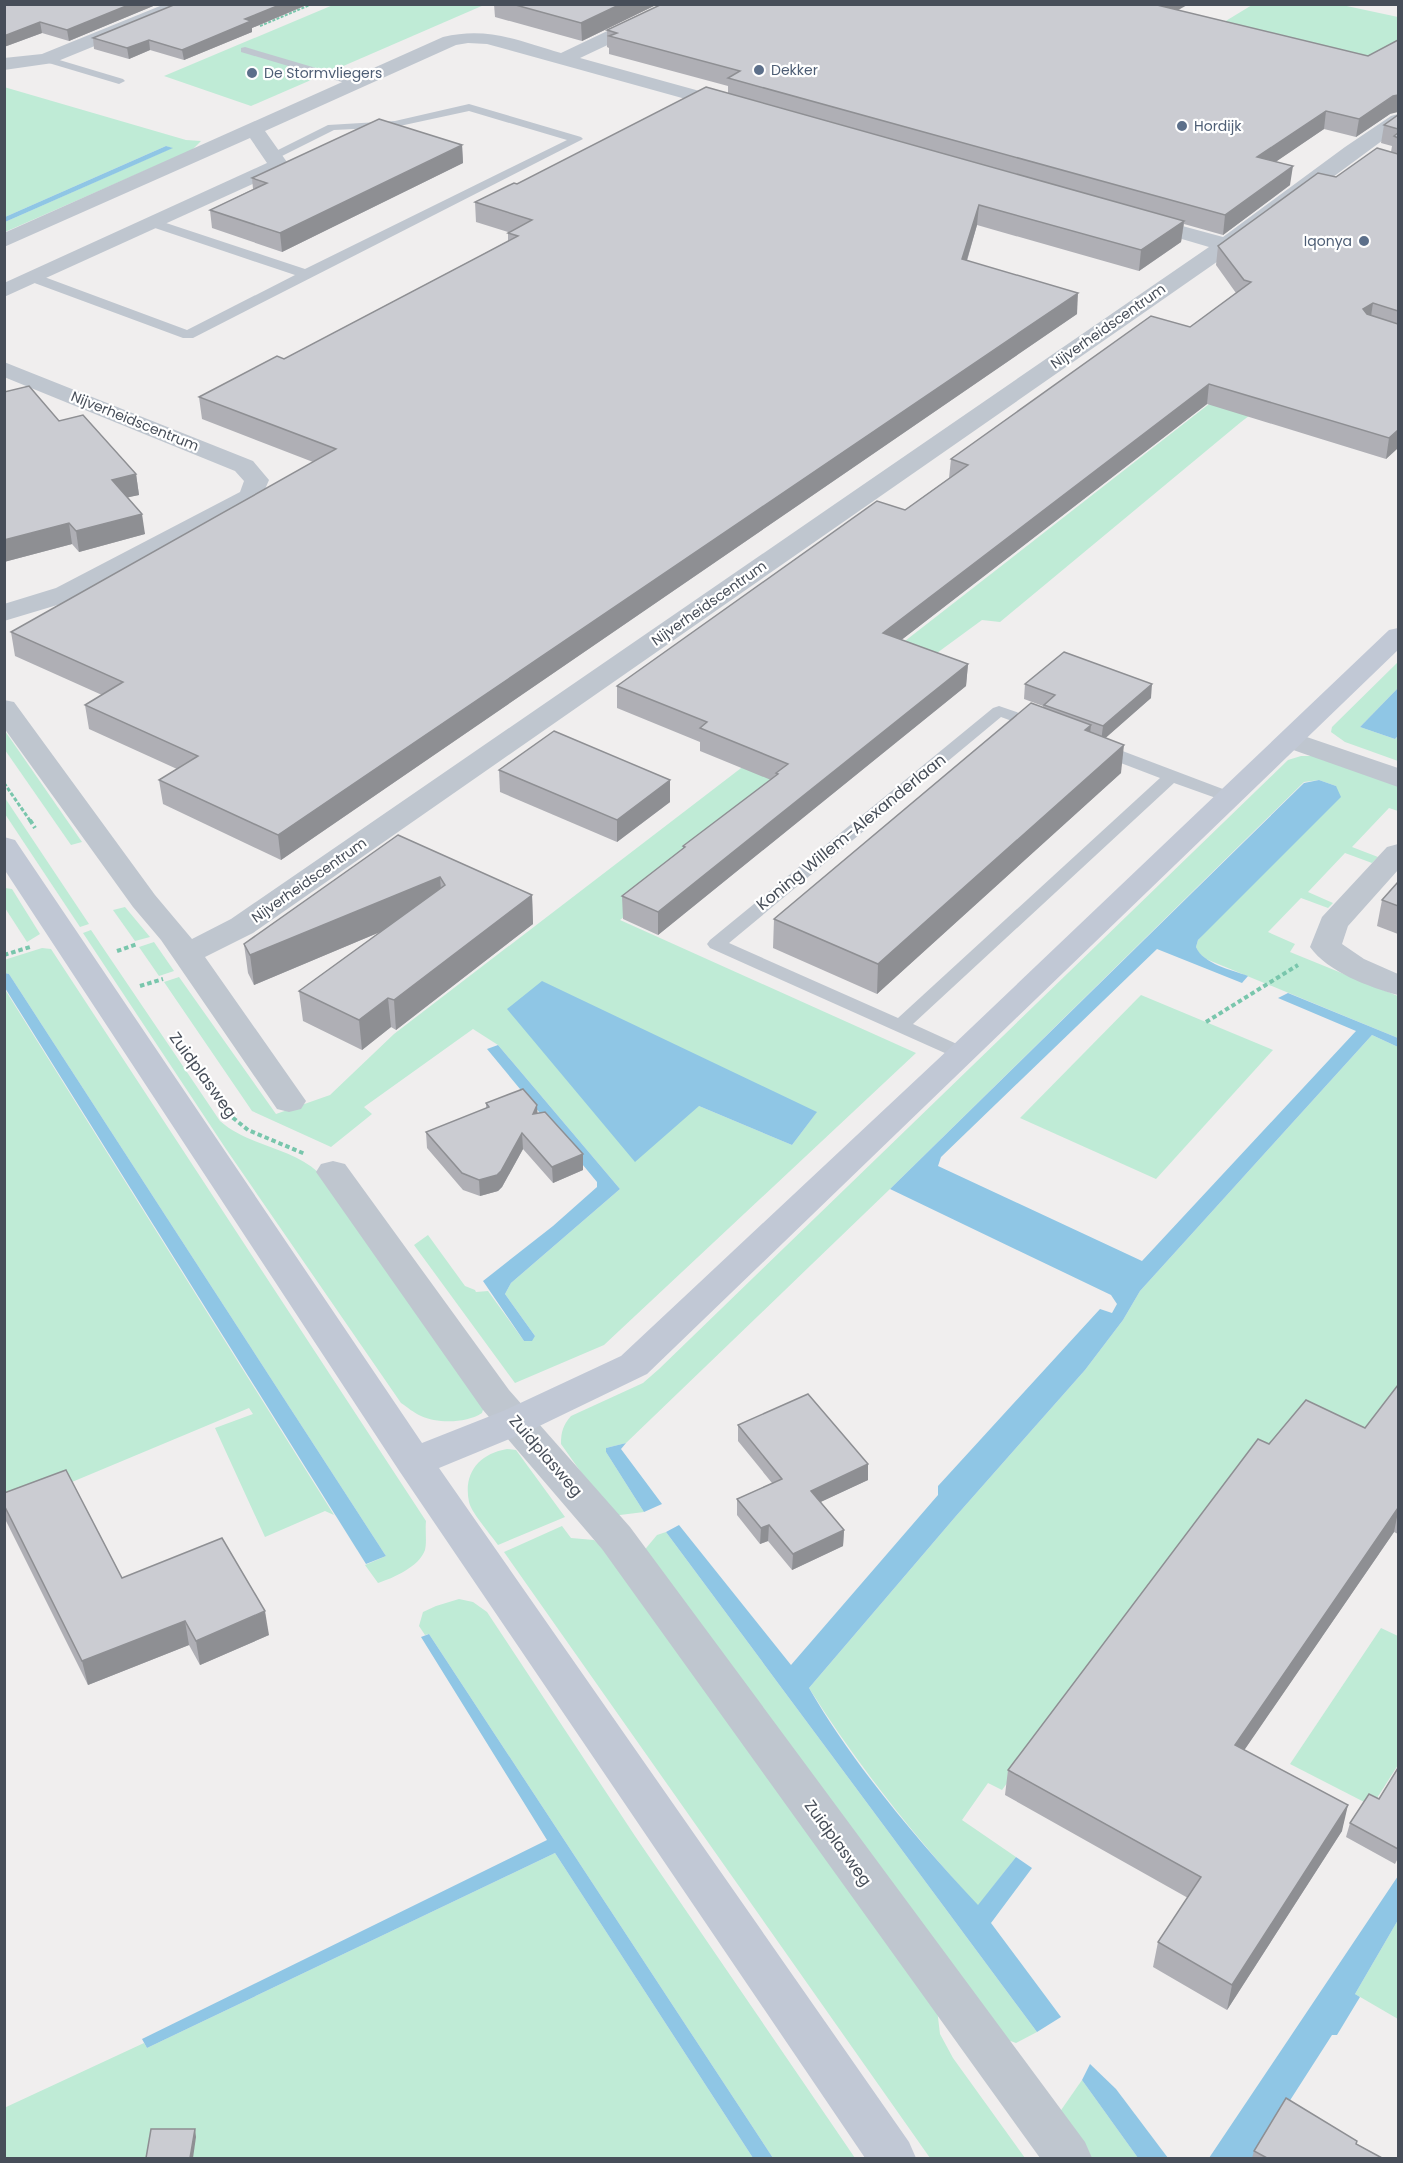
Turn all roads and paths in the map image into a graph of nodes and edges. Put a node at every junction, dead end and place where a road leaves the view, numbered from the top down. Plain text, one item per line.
1 (182, 4) edge
2 (312, 4) edge
3 (680, 4) edge
4 (260, 26) edge
5 (245, 50) dead end
6 (565, 58) junction
7 (46, 59) junction
8 (4, 64) edge
9 (119, 81) dead end
10 (356, 83) junction
11 (759, 113) edge
12 (1398, 120) edge
13 (253, 129) junction
14 (272, 156) junction
15 (1123, 216) edge
16 (153, 223) junction
17 (4, 241) edge
18 (1226, 245) junction
19 (306, 274) junction
20 (34, 278) junction
21 (4, 291) edge
22 (4, 369) edge
23 (4, 613) edge
24 (1398, 636) edge
25 (4, 708) edge
26 (1053, 731) edge
27 (1292, 740) junction
28 (1085, 744) edge
29 (1172, 776) junction
30 (1398, 778) edge
31 (4, 783) edge
32 (1230, 798) junction
33 (20, 838) edge
34 (1398, 853) edge
35 (111, 942) dead end
36 (1326, 947) junction
37 (187, 954) junction
38 (123, 960) dead end
39 (135, 977) dead end
40 (1398, 985) edge
41 (147, 995) dead end
42 (1206, 1022) dead end
43 (900, 1026) junction
44 (963, 1054) junction
45 (289, 1101) dead end
46 (221, 1105) dead end
47 (333, 1172) joint
48 (516, 1421) junction
49 (414, 1462) junction
50 (892, 2158) edge
51 (1068, 2158) edge

1 - 7 street
2 - 4 path
3 - 6 street
5 - 10 lane
6 - 10 street
6 - 11 street
7 - 8 street
7 - 9 lane
10 - 13 street
12 - 18 street, Nijverheidscentrum
13 - 14 street
13 - 17 street
14 - 16 street
14 - 19 lane
15 - 18 street
16 - 19 lane
16 - 20 street
18 - 37 street, Nijverheidscentrum
19 - 20 lane
20 - 21 street
22 - 23 street, Nijverheidscentrum
24 - 27 main road
25 - 37 street
26 - 43 lane, Koning Willem-Alexanderlaan
27 - 30 street
27 - 32 main road
28 - 29 lane
29 - 32 lane
29 - 43 lane
31 - 33 path
32 - 44 main road
33 - 49 main road
34 - 36 street
35 - 38 path
36 - 40 street
36 - 42 path
37 - 45 street
39 - 41 path
43 - 44 lane, Koning Willem-Alexanderlaan
44 - 48 main road
46 - 47 path, Zuidplasweg
47 - 48 street, Zuidplasweg
48 - 49 main road
48 - 51 street, Zuidplasweg
49 - 50 main road

